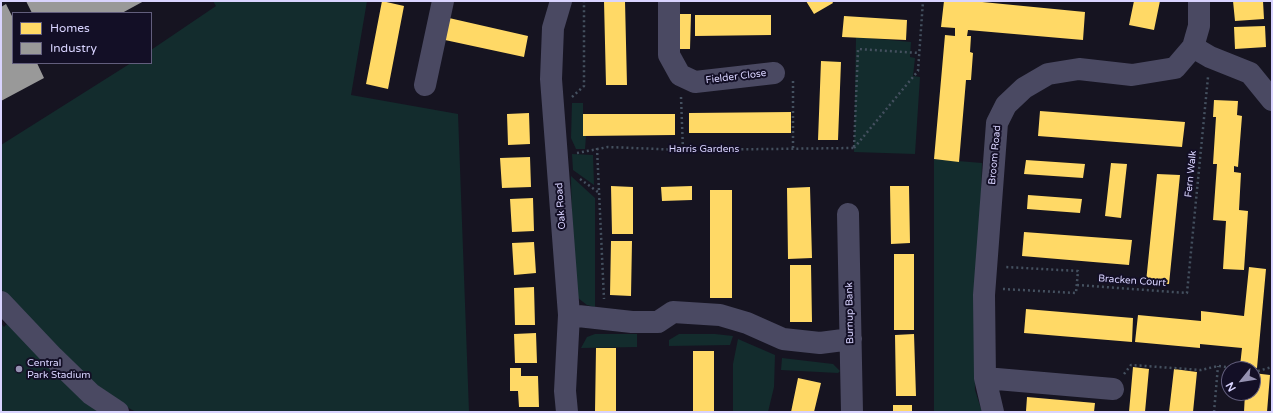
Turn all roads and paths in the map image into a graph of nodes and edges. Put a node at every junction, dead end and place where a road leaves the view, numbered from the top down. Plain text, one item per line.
1 (443, 1) edge
2 (561, 1) edge
3 (584, 1) edge
4 (669, 1) edge
5 (924, 1) edge
6 (1199, 1) edge
7 (1202, 52) junction
8 (919, 53) junction
9 (774, 73) joint
10 (680, 75) junction
11 (425, 85) dead end
12 (1272, 100) edge
13 (555, 114) junction
14 (556, 144) junction
15 (597, 148) junction
16 (793, 148) junction
17 (854, 148) junction
18 (683, 150) junction
19 (848, 214) dead end
20 (987, 266) junction
21 (1077, 285) junction
22 (985, 289) junction
23 (1187, 293) joint
24 (1, 302) edge
25 (569, 315) junction
26 (605, 318) junction
27 (851, 339) junction
28 (1218, 366) junction
29 (1221, 366) edge
30 (1272, 367) edge
31 (1261, 370) edge
32 (984, 378) junction
33 (1113, 389) joint
34 (118, 412) edge
35 (567, 412) edge
36 (852, 412) edge
37 (993, 412) edge
38 (1214, 412) edge

1 - 11 street
2 - 13 street, Oak Road
3 - 13 path
4 - 10 street
5 - 8 path
6 - 7 street, Broom Road
7 - 12 street
7 - 20 street, Broom Road
7 - 23 path, Fern Walk
8 - 17 path
8 - 17 path
9 - 10 street, Fielder Close
9 - 16 path
10 - 18 path
13 - 14 street, Oak Road
14 - 15 path, Harris Gardens
14 - 25 street, Oak Road
15 - 18 path, Harris Gardens
15 - 26 path
16 - 17 path, Harris Gardens
16 - 18 path, Harris Gardens
19 - 27 street, Burnup Bank
20 - 21 path
20 - 22 street, Broom Road
21 - 22 path
21 - 23 path, Bracken Court
22 - 32 street, Broom Road
24 - 34 street
25 - 26 street
25 - 35 street, Oak Road
26 - 27 street
27 - 36 street, Burnup Bank
28 - 29 path
28 - 33 path
28 - 38 path
30 - 31 path
32 - 33 street
32 - 37 street, Broom Road

